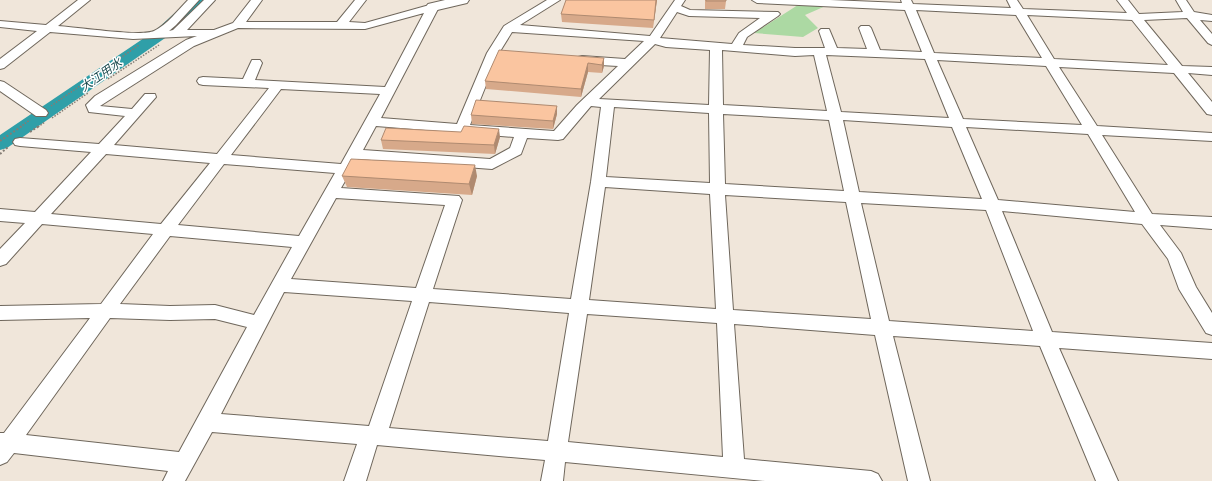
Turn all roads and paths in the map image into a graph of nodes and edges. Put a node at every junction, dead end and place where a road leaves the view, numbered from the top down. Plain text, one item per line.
1 (86, 0) edge
2 (194, 0) edge
3 (210, 0) edge
4 (257, 0) edge
5 (361, 0) edge
6 (462, 0) edge
7 (555, 0) edge
8 (757, 0) edge
9 (1012, 0) edge
10 (1122, 0) edge
11 (1181, 0) edge
12 (799, 2) junction
13 (908, 3) edge
14 (678, 4) edge
15 (433, 7) junction
16 (1019, 12) junction
17 (772, 15) junction
18 (1190, 15) junction
19 (1136, 17) junction
20 (1212, 18) edge
21 (0, 24) edge
22 (237, 25) junction
23 (340, 26) junction
24 (508, 28) junction
25 (865, 28) dead end
26 (48, 29) junction
27 (220, 31) junction
28 (825, 31) dead end
29 (175, 32) junction
30 (158, 34) junction
31 (653, 39) junction
32 (1212, 41) edge
33 (716, 47) junction
34 (735, 48) junction
35 (825, 51) junction
36 (493, 53) junction
37 (875, 53) junction
38 (509, 54) edge
39 (930, 56) junction
40 (572, 59) edge
41 (1049, 62) junction
42 (256, 63) dead end
43 (626, 63) junction
44 (0, 65) edge
45 (1177, 69) junction
46 (1212, 71) edge
47 (108, 80) dead end
48 (203, 81) dead end
49 (248, 83) junction
50 (0, 85) edge
51 (277, 86) junction
52 (389, 91) junction
53 (89, 93) dead end
54 (150, 97) dead end
55 (588, 102) junction
56 (608, 103) junction
57 (717, 109) junction
58 (1212, 111) edge
59 (41, 112) junction
60 (134, 113) junction
61 (835, 115) junction
62 (372, 121) junction
63 (958, 122) junction
64 (462, 130) junction
65 (1092, 130) junction
66 (522, 133) junction
67 (1212, 137) edge
68 (0, 140) edge
69 (18, 141) junction
70 (100, 150) junction
71 (0, 154) edge
72 (353, 154) junction
73 (218, 160) junction
74 (344, 169) junction
75 (598, 182) junction
76 (717, 189) junction
77 (332, 193) junction
78 (852, 197) junction
79 (992, 205) junction
80 (0, 216) edge
81 (1147, 219) junction
82 (37, 220) junction
83 (1212, 223) edge
84 (166, 229) junction
85 (304, 242) junction
86 (0, 260) edge
87 (279, 285) junction
88 (423, 294) junction
89 (578, 305) junction
90 (105, 311) junction
91 (0, 313) edge
92 (725, 316) junction
93 (259, 323) junction
94 (882, 328) junction
95 (1212, 328) edge
96 (1046, 339) junction
97 (1212, 351) edge
98 (208, 422) junction
99 (373, 435) junction
100 (3, 446) edge
101 (557, 451) junction
102 (184, 463) junction
103 (734, 468) junction
104 (174, 481) edge
105 (355, 481) edge
106 (552, 481) edge
107 (870, 481) edge
108 (919, 481) edge
109 (1107, 481) edge

1 - 26 street
2 - 30 street
3 - 29 street
4 - 22 street
5 - 23 street
6 - 15 main road
7 - 24 street
8 - 12 street
9 - 16 street
10 - 19 street
11 - 18 street
12 - 13 street
12 - 17 street
13 - 16 street
13 - 39 street
14 - 17 street
14 - 31 street
15 - 23 street
15 - 52 street
16 - 19 street
16 - 41 street
17 - 34 street
18 - 19 street
18 - 20 street
18 - 32 street
19 - 45 street
21 - 26 street
22 - 23 street
22 - 27 street
24 - 31 street
24 - 36 street
25 - 37 street
26 - 30 street
26 - 44 street
27 - 29 street
27 - 60 street
28 - 35 street
29 - 30 street
29 - 47 path
30 - 59 path
31 - 33 street
31 - 43 street
33 - 34 street
33 - 57 street
34 - 35 street
35 - 37 street
35 - 61 street
36 - 38 street
36 - 64 street
37 - 39 street
39 - 41 street
39 - 63 street
40 - 43 street
41 - 45 street
41 - 65 street
42 - 49 street
43 - 55 street
45 - 46 street
45 - 58 street
48 - 49 street
49 - 51 street
50 - 59 street
51 - 52 street
51 - 73 street
52 - 62 street
53 - 69 path
54 - 60 street
55 - 56 street
55 - 66 street
56 - 57 street
56 - 75 street
57 - 61 street
57 - 76 street
59 - 68 path
60 - 70 street
61 - 63 street
61 - 78 street
62 - 64 street
62 - 72 street
63 - 65 street
63 - 79 street
64 - 66 street
65 - 67 street
65 - 81 street
66 - 72 street
69 - 70 street
69 - 71 path
70 - 73 street
70 - 82 street
72 - 74 street
73 - 74 street
73 - 84 street
74 - 77 street
75 - 76 street
75 - 89 street
76 - 78 street
76 - 92 street
77 - 85 street
77 - 88 street
78 - 79 street
78 - 94 street
79 - 81 street
79 - 96 street
80 - 82 street
81 - 83 street
81 - 95 street
82 - 84 street
82 - 86 street
84 - 85 street
84 - 90 street
85 - 87 street
87 - 88 street
87 - 93 street
88 - 89 street
88 - 99 street
89 - 92 street
89 - 101 street
90 - 91 street
90 - 93 street
90 - 100 street
92 - 94 street
92 - 103 street
93 - 98 street
94 - 96 street
94 - 108 street
96 - 97 street
96 - 109 street
98 - 99 street
98 - 102 street
99 - 101 street
99 - 105 street
100 - 102 street
101 - 103 street
101 - 106 street
102 - 104 street
103 - 107 street

